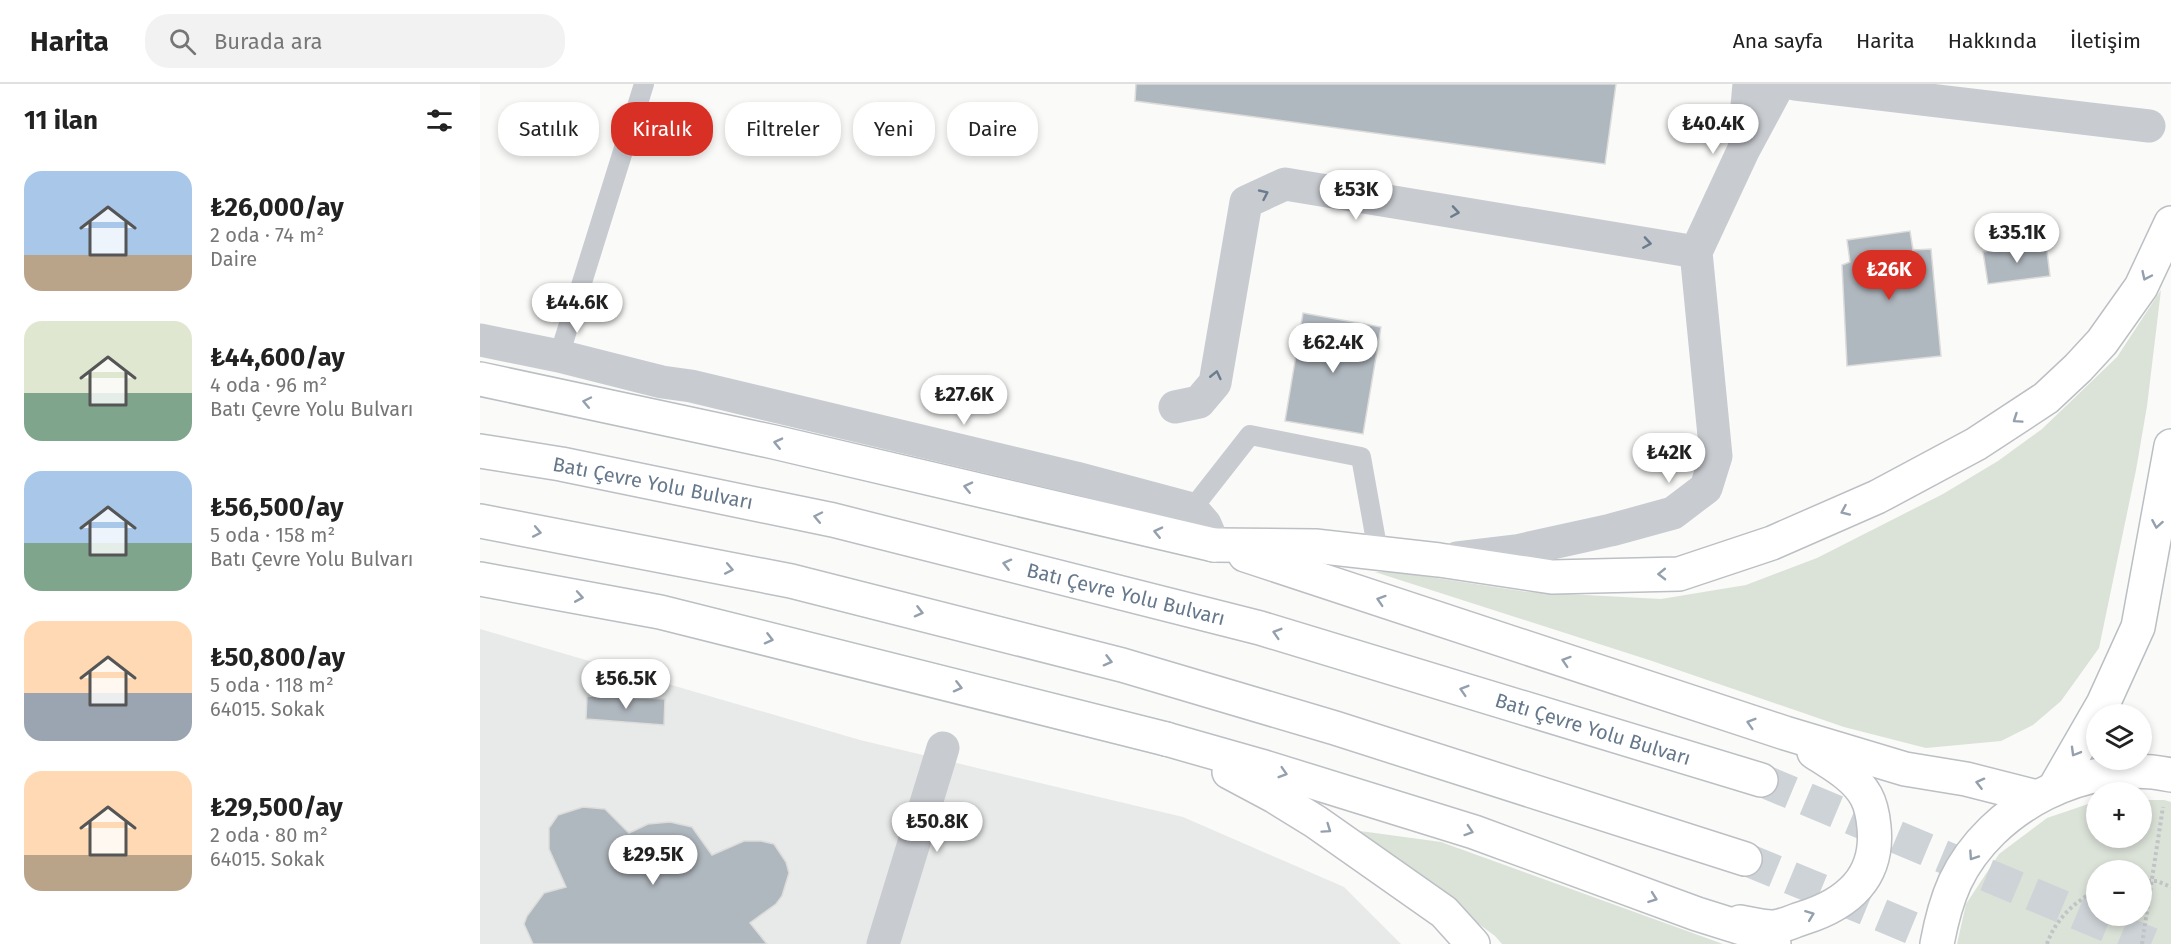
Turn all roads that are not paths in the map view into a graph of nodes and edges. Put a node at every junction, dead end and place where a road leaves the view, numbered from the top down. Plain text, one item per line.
1 (644, 84) edge
2 (1749, 84) edge
3 (1779, 84) edge
4 (1795, 84) edge
5 (2149, 126) dead end
6 (1743, 150) junction
7 (2171, 223) edge
8 (1696, 252) junction
9 (480, 340) edge
10 (559, 356) junction
11 (480, 379) edge
12 (1174, 407) dead end
13 (2171, 446) edge
14 (480, 452) edge
15 (1192, 509) junction
16 (480, 521) edge
17 (1215, 545) junction
18 (1378, 552) junction
19 (1439, 560) junction
20 (480, 579) edge
21 (1785, 733) junction
22 (1166, 739) junction
23 (943, 748) dead end
24 (1761, 780) tunnel mouth
25 (2168, 788) edge
26 (2045, 793) junction
27 (1745, 859) tunnel mouth
28 (1712, 919) junction
29 (883, 944) edge
30 (1473, 944) edge
31 (1774, 944) edge
32 (1937, 944) edge

1 - 10 lane
2 - 6 street
3 - 6 street
4 - 5 street
6 - 8 street
7 -> 19 main road
12 -> 8 street
8 - 19 street
9 - 10 street
10 - 15 street
17 -> 11 main road
13 -> 26 main road
24 -> 14 main road, Batı Çevre Yolu Bulvarı
15 - 17 street
15 - 18 lane
16 -> 27 main road
17 - 18 main road
21 -> 17 main road
18 - 19 main road
20 -> 22 main road
26 -> 21 main road
28 -> 21 main road
22 -> 28 main road
22 -> 30 main road
23 - 29 street
25 - 26 main road
26 -> 32 main road
28 - 31 main road

